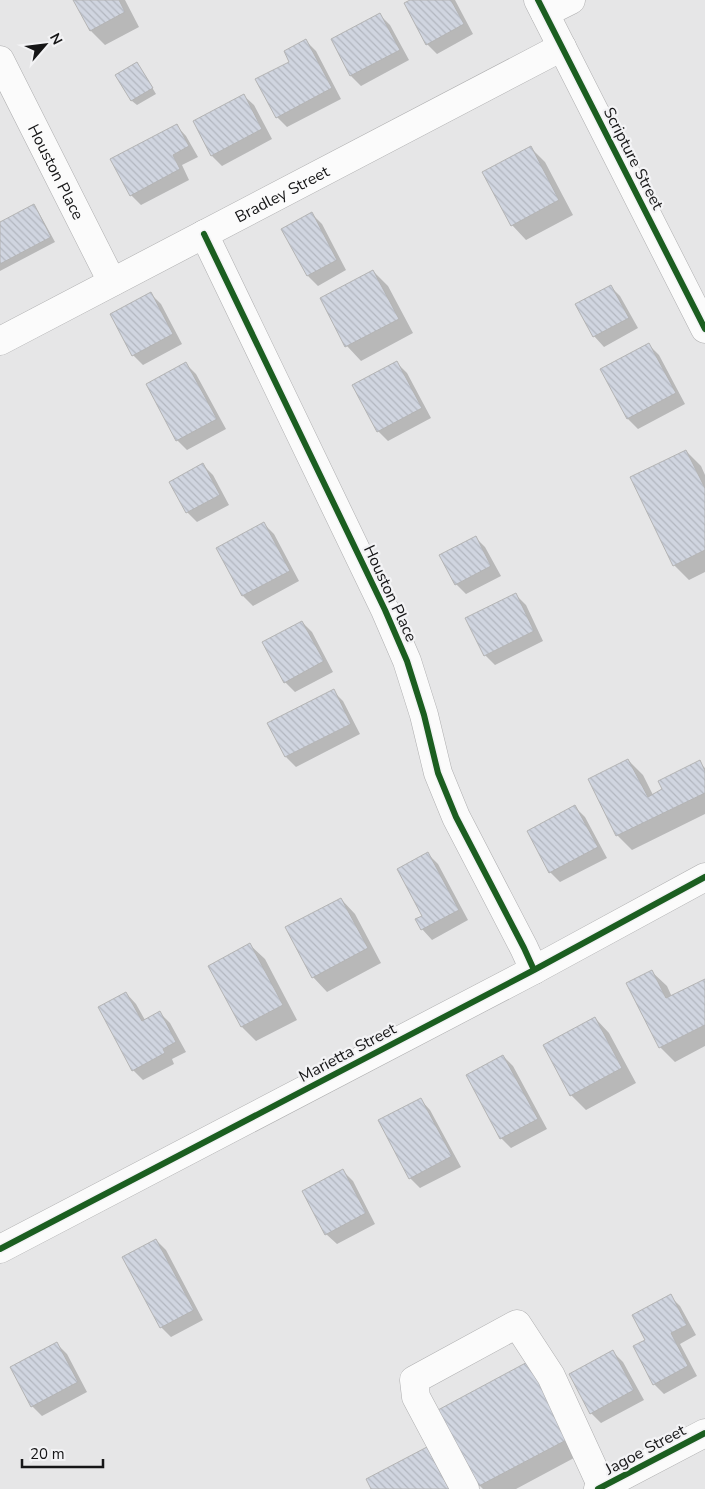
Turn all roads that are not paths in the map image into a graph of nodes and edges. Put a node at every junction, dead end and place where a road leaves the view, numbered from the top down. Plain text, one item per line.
1 (571, 0) edge
2 (541, 6) edge
3 (562, 47) junction
4 (0, 60) edge
5 (204, 234) junction
6 (112, 282) junction
7 (705, 329) edge
8 (0, 341) edge
9 (705, 878) edge
10 (534, 970) junction
11 (0, 1249) edge
12 (705, 1433) edge
13 (600, 1488) edge
14 (465, 1489) edge

1 - 2 street
2 - 3 street, Scripture Street
3 - 5 street, Bradley Street
3 - 7 street, Scripture Street
4 - 6 street, Houston Place
5 - 6 street, Bradley Street
5 - 10 street, Houston Place
6 - 8 street, Bradley Street
9 - 10 street, Marietta Street
10 - 11 street, Marietta Street
12 - 13 street, Jagoe Street
13 - 14 street

